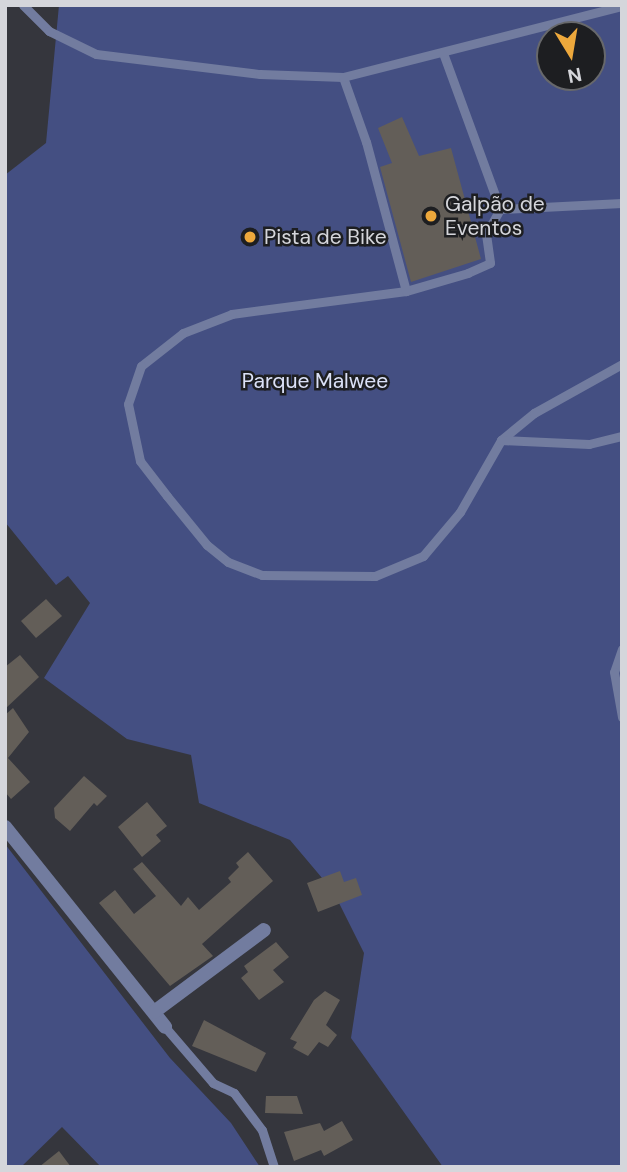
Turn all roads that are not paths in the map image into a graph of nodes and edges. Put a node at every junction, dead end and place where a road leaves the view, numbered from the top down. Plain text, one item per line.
1 (23, 5) edge
2 (622, 6) edge
3 (443, 53) junction
4 (343, 77) junction
5 (622, 203) edge
6 (500, 209) junction
7 (406, 292) junction
8 (622, 364) edge
9 (622, 436) edge
10 (501, 440) junction
11 (622, 649) edge
12 (622, 717) edge
13 (5, 827) edge
14 (264, 930) dead end
15 (154, 1012) junction
16 (165, 1027) joint
17 (274, 1167) edge

1 - 4 lane
2 - 3 lane
3 - 4 lane
3 - 6 lane
4 - 7 lane
5 - 6 lane
6 - 7 lane
7 - 10 lane
8 - 10 lane
9 - 10 lane
11 - 12 lane
13 - 15 street
14 - 15 street
15 - 16 street
16 - 17 lane

